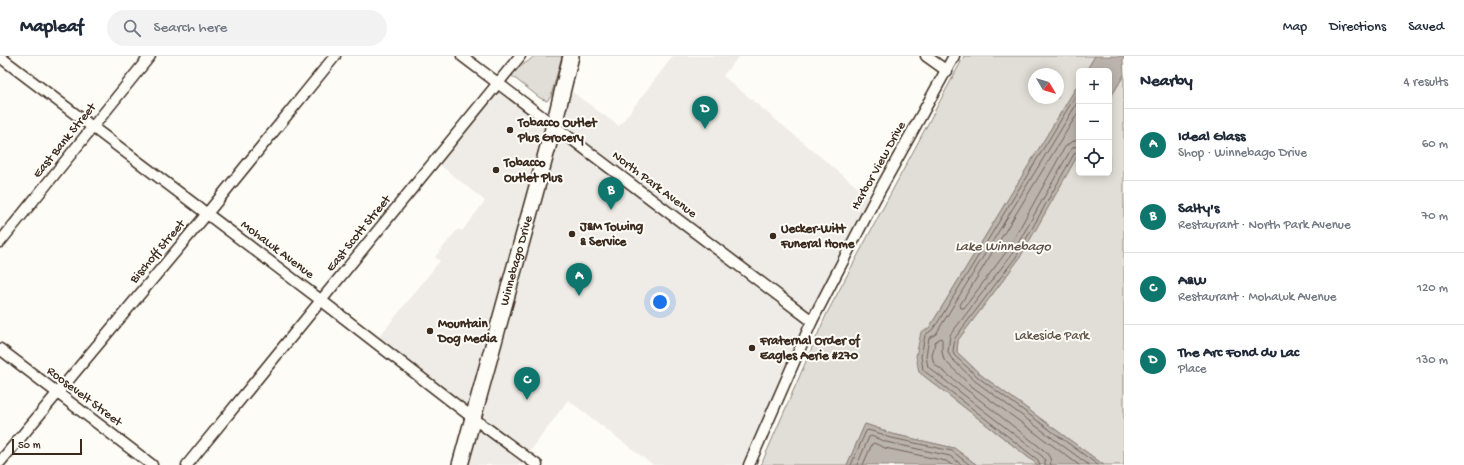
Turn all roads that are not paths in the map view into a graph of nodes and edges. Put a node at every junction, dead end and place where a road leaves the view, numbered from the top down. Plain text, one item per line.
1 (150, 56) edge
2 (335, 56) edge
3 (462, 56) edge
4 (520, 56) edge
5 (572, 56) edge
6 (926, 56) edge
7 (954, 56) edge
8 (0, 57) edge
9 (947, 71) junction
10 (498, 83) junction
11 (554, 125) junction
12 (93, 127) junction
13 (207, 214) junction
14 (0, 242) edge
15 (322, 300) junction
16 (812, 321) junction
17 (0, 349) edge
18 (57, 393) junction
19 (473, 418) junction
20 (0, 462) edge
21 (152, 465) edge
22 (187, 465) edge
23 (460, 465) edge
24 (537, 465) edge
25 (749, 465) edge

1 - 12 street, East Bank Street
2 - 13 street, Bischoff Street
3 - 10 street, North Park Avenue
4 - 10 street, East Scott Street
5 - 11 main road, Winnebago Drive
6 - 9 street
7 - 9 street, Harbor View Drive
8 - 12 street, Mohawk Avenue
9 - 16 street, Harbor View Drive
10 - 11 street, North Park Avenue
10 - 15 street, East Scott Street
11 - 16 street, North Park Avenue
11 - 19 main road, Winnebago Drive
12 - 13 street, Mohawk Avenue
12 - 14 street, East Bank Street
13 - 15 street, Mohawk Avenue
13 - 18 street, Bischoff Street
15 - 19 street, Mohawk Avenue
15 - 22 street, East Scott Street
16 - 25 street, Harbor View Drive
17 - 18 street, Roosevelt Street
18 - 20 street, Bischoff Street
18 - 21 street, Roosevelt Street
19 - 23 main road, Winnebago Drive
19 - 24 street, Mohawk Avenue

